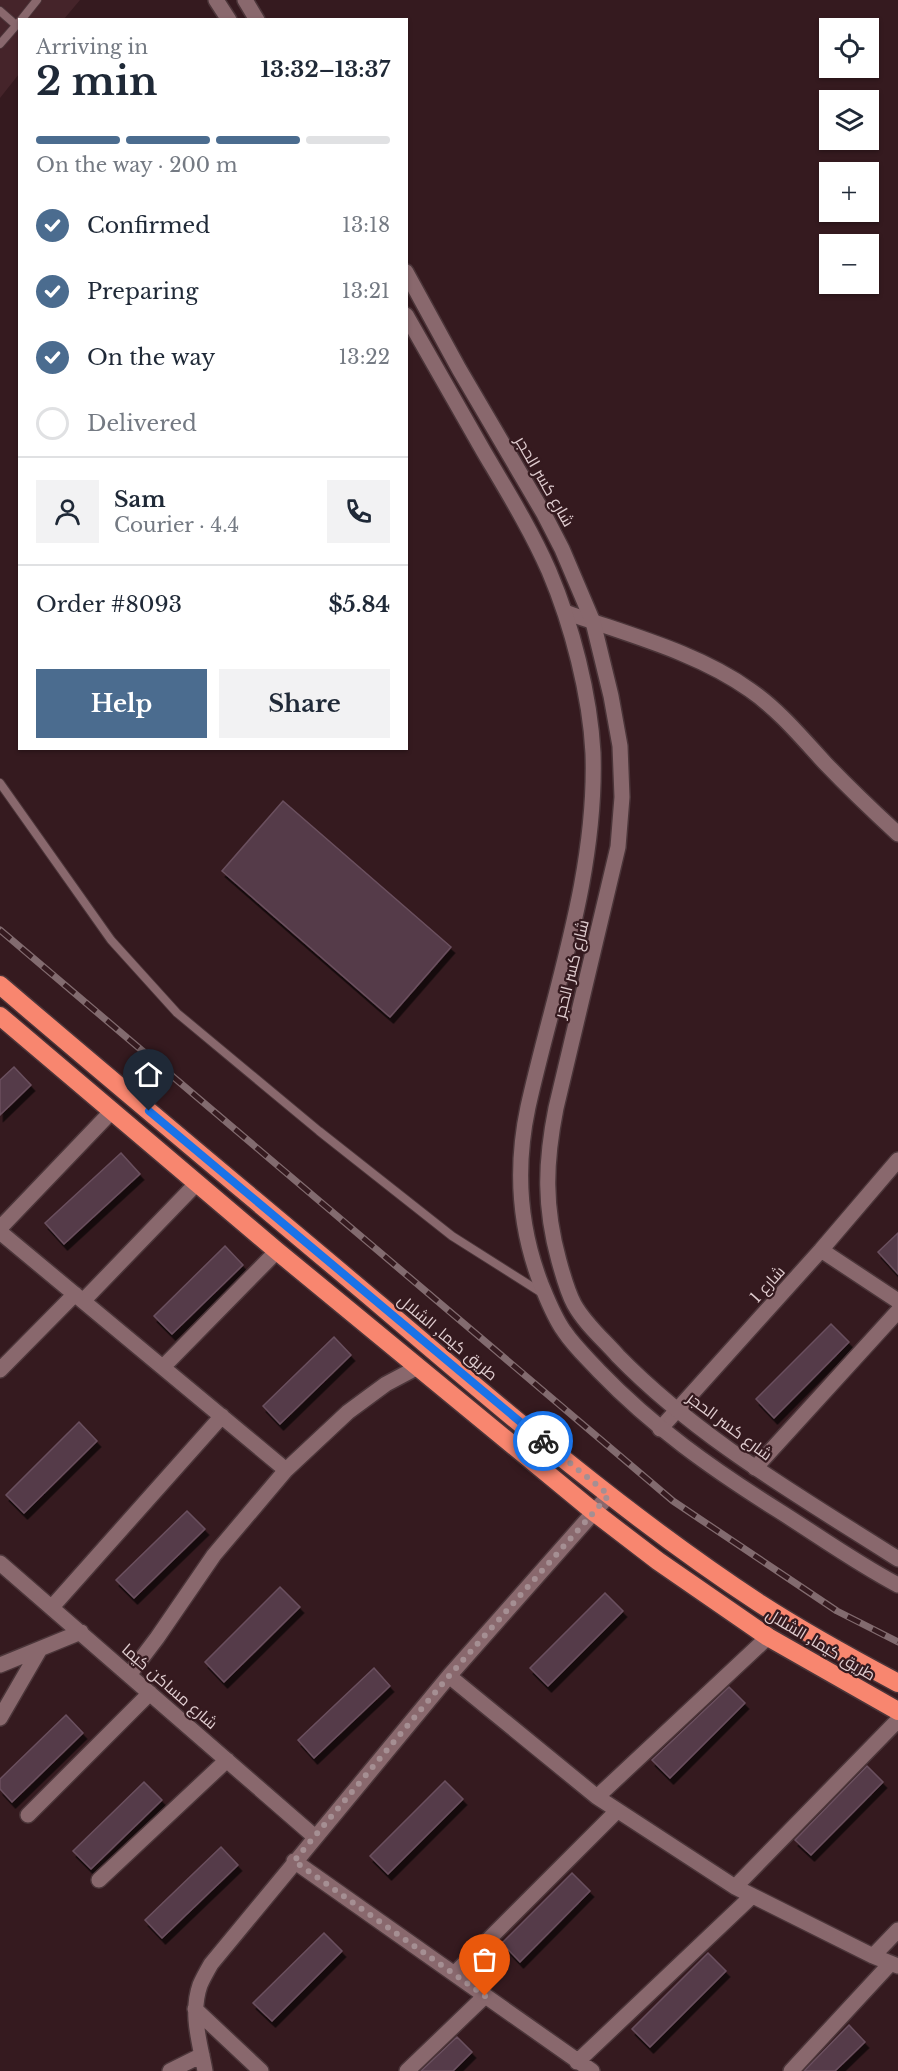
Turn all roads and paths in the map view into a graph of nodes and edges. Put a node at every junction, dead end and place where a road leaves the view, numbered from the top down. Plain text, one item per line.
1 (37, 0) edge
2 (216, 0) edge
3 (245, 0) edge
4 (0, 11) edge
5 (22, 18) edge
6 (228, 18) edge
7 (256, 18) edge
8 (18, 21) edge
9 (18, 23) edge
10 (0, 44) edge
11 (408, 274) edge
12 (408, 319) edge
13 (459, 369) junction
14 (442, 379) junction
15 (565, 612) junction
16 (592, 622) junction
17 (0, 783) edge
18 (898, 834) edge
19 (0, 985) edge
20 (2, 1021) edge
21 (112, 1111) junction
22 (898, 1160) edge
23 (197, 1183) junction
24 (0, 1230) edge
25 (821, 1250) junction
26 (277, 1251) junction
27 (546, 1296) junction
28 (79, 1298) junction
29 (573, 1301) junction
30 (898, 1301) edge
31 (898, 1311) edge
32 (163, 1367) junction
33 (418, 1367) junction
34 (0, 1370) edge
35 (678, 1410) junction
36 (222, 1416) junction
37 (660, 1429) junction
38 (755, 1468) junction
39 (286, 1470) junction
40 (609, 1495) junction
41 (594, 1512) junction
42 (898, 1558) edge
43 (0, 1563) edge
44 (898, 1585) edge
45 (52, 1607) junction
46 (81, 1632) junction
47 (768, 1637) junction
48 (40, 1649) junction
49 (0, 1665) edge
50 (129, 1675) junction
51 (449, 1676) junction
52 (898, 1683) edge
53 (150, 1693) junction
54 (898, 1711) edge
55 (0, 1718) edge
56 (898, 1720) edge
57 (227, 1760) junction
58 (597, 1797) junction
59 (617, 1811) junction
60 (28, 1815) dead end
61 (315, 1837) junction
62 (294, 1861) junction
63 (99, 1880) dead end
64 (735, 1887) junction
65 (751, 1897) junction
66 (898, 1930) edge
67 (873, 1956) junction
68 (894, 1965) edge
69 (454, 1974) junction
70 (485, 1996) junction
71 (195, 2009) junction
72 (202, 2055) junction
73 (577, 2062) junction
74 (170, 2071) edge
75 (205, 2071) edge
76 (261, 2071) edge
77 (407, 2071) edge
78 (592, 2071) edge
79 (790, 2071) edge

1 - 5 lane
2 - 6 street
3 - 7 street
4 - 8 lane
9 - 10 lane
11 - 13 street, شارع كسر الحجر
12 - 14 street, شارع كسر الحجر
13 - 14 street
13 - 16 street, شارع كسر الحجر
14 - 15 street, شارع كسر الحجر
15 - 16 street
15 - 27 street, شارع كسر الحجر
16 - 18 street
16 - 29 street, شارع كسر الحجر
17 - 27 lane
19 - 40 highway, طريق كيما, الشلال
20 - 21 highway, طريق كيما, الشلال
21 - 23 highway, طريق كيما, الشلال
21 - 24 street
22 - 25 street, شارع 1
23 - 26 highway, طريق كيما, الشلال
23 - 28 street
24 - 28 street
25 - 30 street
25 - 35 street, شارع 1
26 - 32 street
26 - 33 highway, طريق كيما, الشلال
27 - 29 street
27 - 37 street, شارع كسر الحجر
28 - 32 street
28 - 34 street
29 - 35 street, شارع كسر الحجر
31 - 38 street
32 - 36 street
33 - 39 street
33 - 41 highway, طريق كيما, الشلال
35 - 37 street, شارع 1
35 - 38 street, شارع كسر الحجر
36 - 39 street
36 - 45 street
37 - 44 street, شارع كسر الحجر
38 - 42 street, شارع كسر الحجر
39 - 50 street
40 - 41 street
40 - 52 highway, طريق كيما, الشلال
41 - 47 highway, طريق كيما, الشلال
41 - 51 street
43 - 45 street, شارع مساكن كيما
45 - 46 street, شارع مساكن كيما
46 - 48 street
46 - 50 street, شارع مساكن كيما
47 - 54 highway, طريق كيما, الشلال
47 - 58 street
48 - 49 street
48 - 55 street
50 - 53 street, شارع مساكن كيما
51 - 58 street
51 - 61 street
53 - 57 street, شارع مساكن كيما
53 - 60 street
56 - 64 street
57 - 61 street, شارع مساكن كيما
57 - 63 street
58 - 59 street
59 - 64 street
59 - 69 street
61 - 62 street
62 - 69 street
62 - 71 street
64 - 65 street
65 - 67 street
65 - 73 street
66 - 67 street
67 - 68 street
68 - 79 street
69 - 70 street
70 - 73 street
70 - 77 street
71 - 72 street
71 - 76 street
72 - 74 street
72 - 75 street
73 - 78 street

